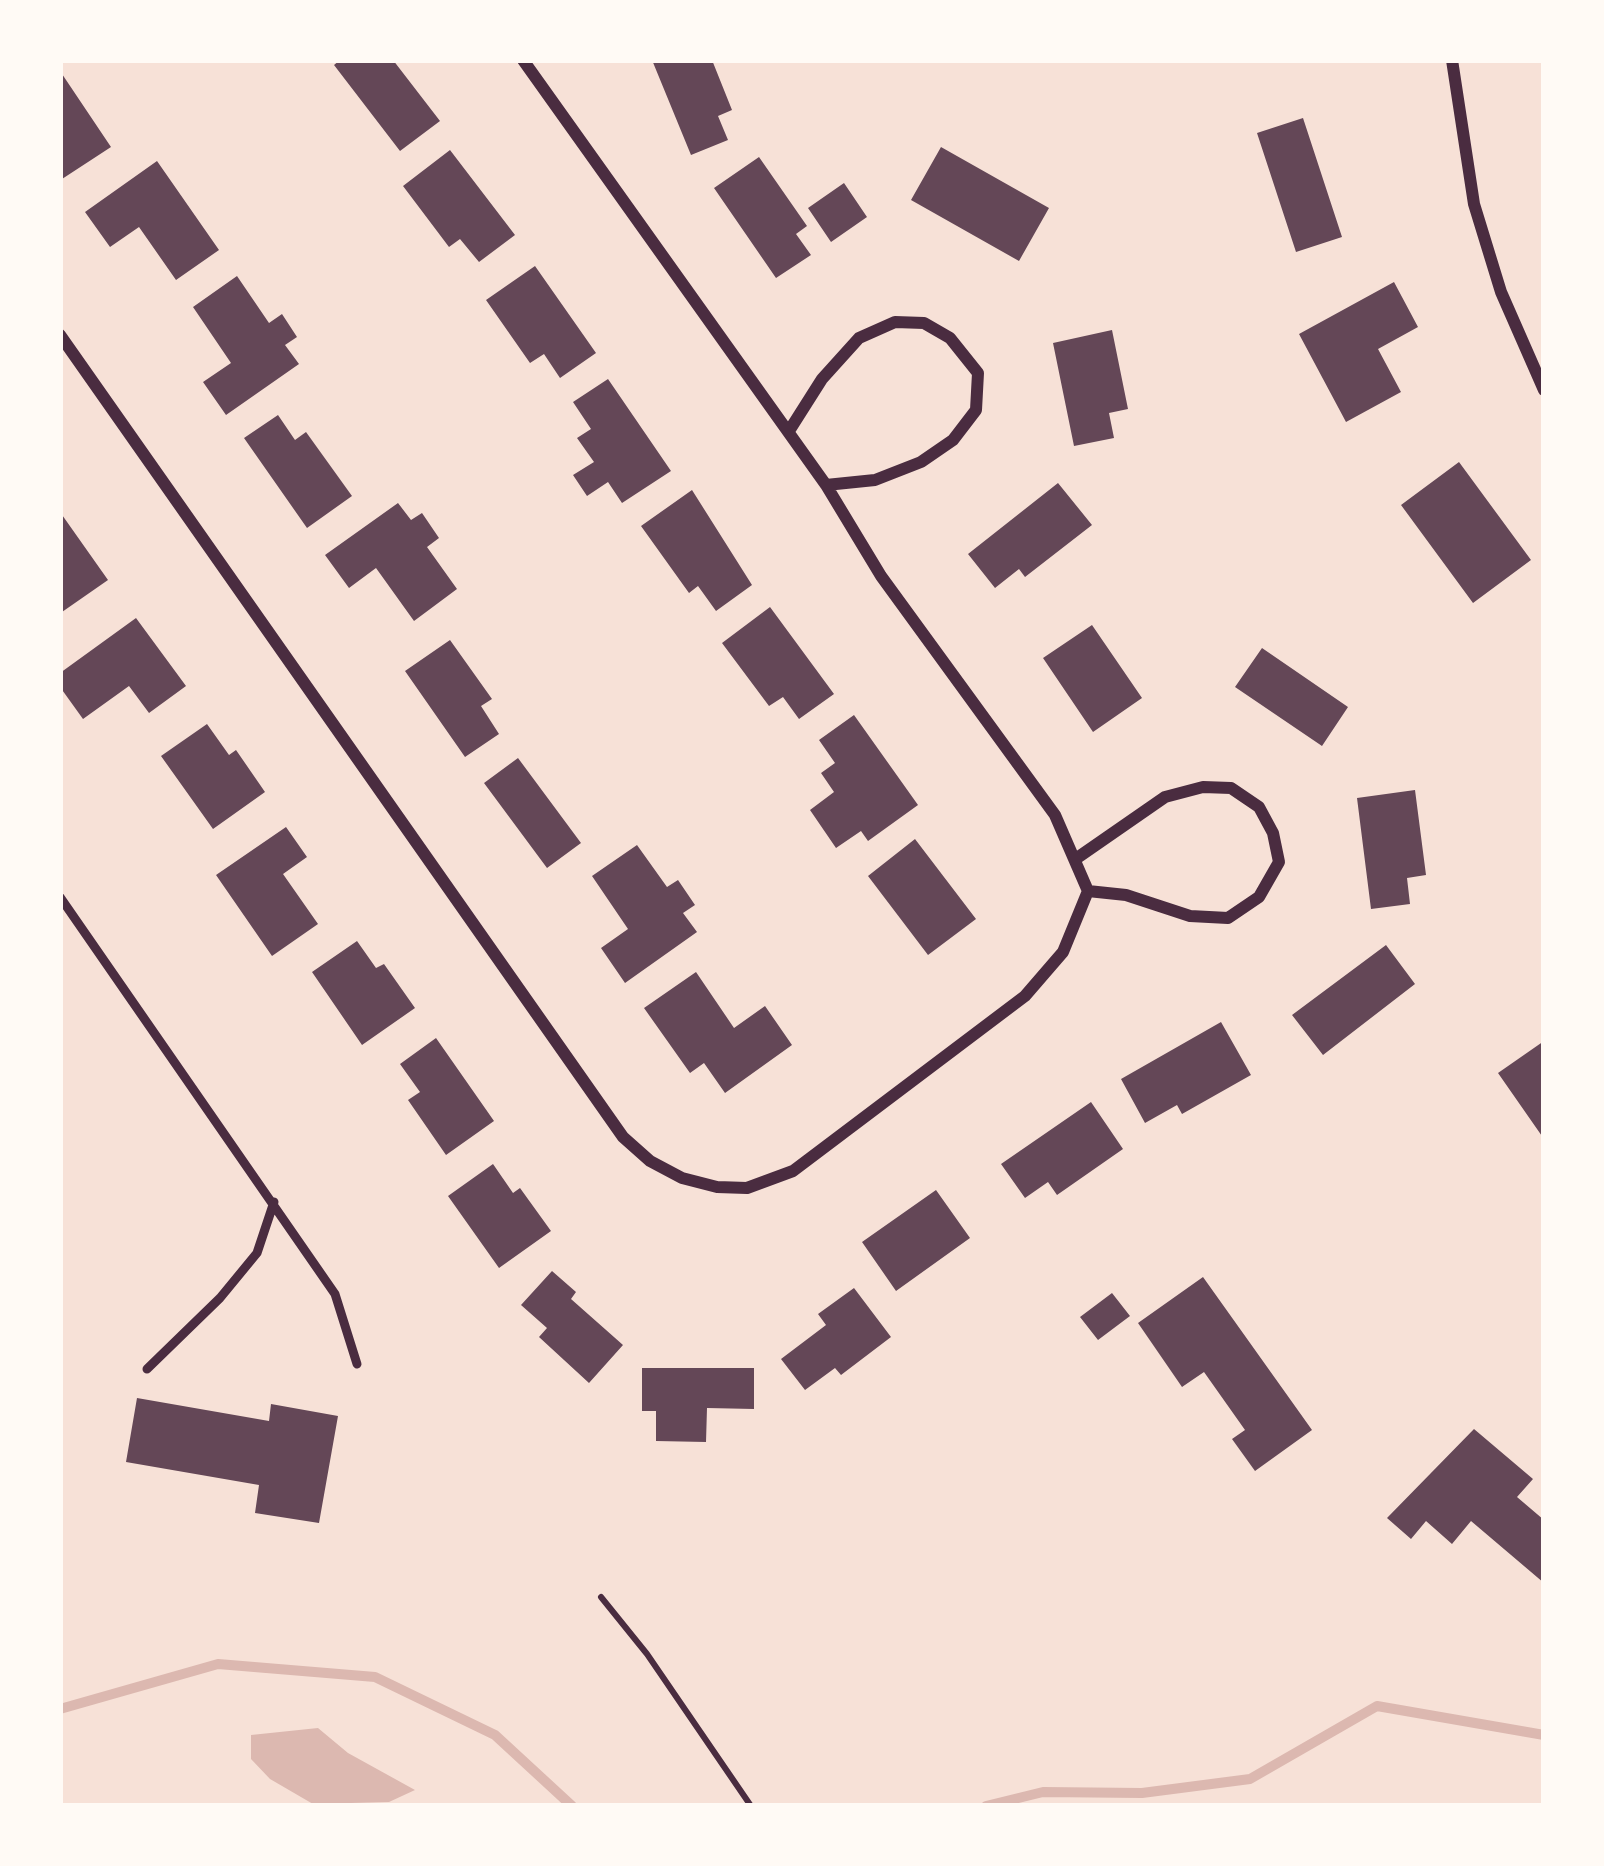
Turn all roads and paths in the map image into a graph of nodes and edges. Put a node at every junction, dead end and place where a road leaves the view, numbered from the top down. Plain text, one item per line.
1 (523, 60) edge
2 (1452, 60) edge
3 (60, 335) edge
4 (1544, 390) edge
5 (788, 431) junction
6 (826, 485) junction
7 (1077, 858) junction
8 (1088, 891) junction
9 (60, 897) edge
10 (274, 1202) junction
11 (357, 1364) dead end
12 (147, 1369) dead end
13 (601, 1598) dead end
14 (751, 1806) edge

1 - 5 street
2 - 4 street
3 - 8 street
5 - 6 street
5 - 6 street
6 - 7 street
7 - 8 street
7 - 8 street
9 - 10 lane
10 - 11 lane
10 - 12 lane
13 - 14 path

